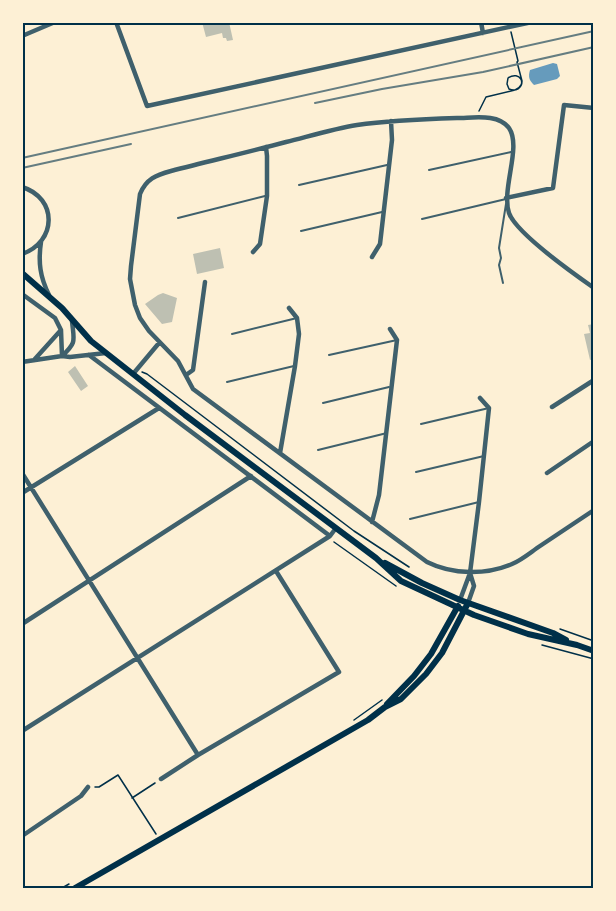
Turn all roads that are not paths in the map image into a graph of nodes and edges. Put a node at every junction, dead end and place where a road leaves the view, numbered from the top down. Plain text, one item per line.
1 (55, 22) edge
2 (116, 22) edge
3 (481, 22) edge
4 (532, 22) edge
5 (483, 33) junction
6 (22, 36) edge
7 (594, 108) edge
8 (391, 121) junction
9 (266, 147) junction
10 (513, 151) junction
11 (390, 164) junction
12 (429, 170) dead end
13 (299, 185) dead end
14 (22, 187) edge
15 (267, 196) junction
16 (506, 198) junction
17 (384, 211) junction
18 (178, 218) dead end
19 (422, 219) dead end
20 (301, 231) dead end
21 (41, 242) junction
22 (253, 252) dead end
23 (22, 254) edge
24 (372, 257) dead end
25 (22, 273) edge
26 (205, 282) dead end
27 (503, 283) dead end
28 (594, 288) edge
29 (22, 294) edge
30 (50, 297) junction
31 (289, 308) dead end
32 (297, 318) junction
33 (72, 319) junction
34 (390, 329) dead end
35 (61, 330) junction
36 (232, 334) dead end
37 (397, 340) junction
38 (159, 343) junction
39 (107, 353) junction
40 (89, 355) junction
41 (329, 355) dead end
42 (62, 356) junction
43 (34, 360) junction
44 (22, 362) edge
45 (295, 366) junction
46 (135, 372) junction
47 (186, 375) junction
48 (594, 380) edge
49 (226, 382) dead end
50 (392, 387) junction
51 (480, 398) dead end
52 (323, 403) dead end
53 (552, 407) dead end
54 (159, 408) junction
55 (489, 408) junction
56 (421, 424) dead end
57 (387, 433) junction
58 (594, 441) edge
59 (318, 450) dead end
60 (280, 453) junction
61 (484, 456) junction
62 (22, 472) edge
63 (416, 472) dead end
64 (547, 473) dead end
65 (251, 476) junction
66 (32, 488) junction
67 (22, 493) edge
68 (479, 502) junction
69 (594, 510) edge
70 (410, 519) dead end
71 (372, 522) junction
72 (336, 528) junction
73 (330, 536) junction
74 (376, 558) junction
75 (276, 571) junction
76 (470, 573) junction
77 (89, 581) junction
78 (460, 600) junction
79 (468, 603) junction
80 (457, 607) junction
81 (465, 610) junction
82 (22, 624) edge
83 (577, 645) junction
84 (594, 651) edge
85 (138, 658) junction
86 (385, 707) junction
87 (22, 731) edge
88 (198, 755) junction
89 (161, 779) road end
90 (88, 787) road end
91 (22, 836) edge
92 (74, 886) edge

1 - 6 street
2 - 5 street
3 - 5 street
4 - 5 street
7 - 16 street
8 - 9 street
8 - 10 street
8 - 11 street
9 - 15 street
9 - 38 street
10 - 12 lane
10 - 16 street
11 - 13 lane
11 - 17 street
14 - 21 street
15 - 18 lane
15 - 22 street
16 - 19 lane
16 - 27 lane
16 - 28 street
17 - 20 lane
17 - 24 street
21 - 23 street
21 - 30 street
25 - 30 main road
26 - 47 street
29 - 35 street
30 - 33 main road
31 - 32 street
32 - 36 lane
32 - 45 street
33 - 39 main road
33 - 42 street
34 - 37 street
35 - 42 street
35 - 43 street
37 - 41 lane
37 - 50 street
38 - 46 street
38 - 47 street
39 - 40 street
39 - 46 main road
40 - 42 street
40 - 54 street
42 - 43 street
43 - 44 street
45 - 49 lane
45 - 60 street
46 - 72 main road
47 - 60 street
48 - 53 street
50 - 52 lane
50 - 57 street
51 - 55 street
54 - 65 street
54 - 66 street
55 - 56 lane
55 - 61 street
57 - 59 lane
57 - 71 street
58 - 64 street
60 - 71 street
61 - 63 lane
61 - 68 street
62 - 66 street
65 - 73 street
65 - 77 street
66 - 67 street
66 - 77 street
68 - 70 lane
68 - 76 street
69 - 76 street
71 - 76 street
72 - 73 street
72 - 74 main road
73 - 75 street
74 - 78 main road
74 - 80 main road
75 - 85 street
75 - 88 street
76 - 78 street
76 - 79 street
77 - 82 street
77 - 85 street
78 - 79 main road
78 - 80 main road
79 - 81 main road
79 - 83 main road
80 - 81 main road
80 - 86 main road
81 - 83 main road
81 - 86 main road
83 - 84 main road
85 - 87 street
85 - 88 street
86 - 92 main road
88 - 89 street
90 - 91 street

